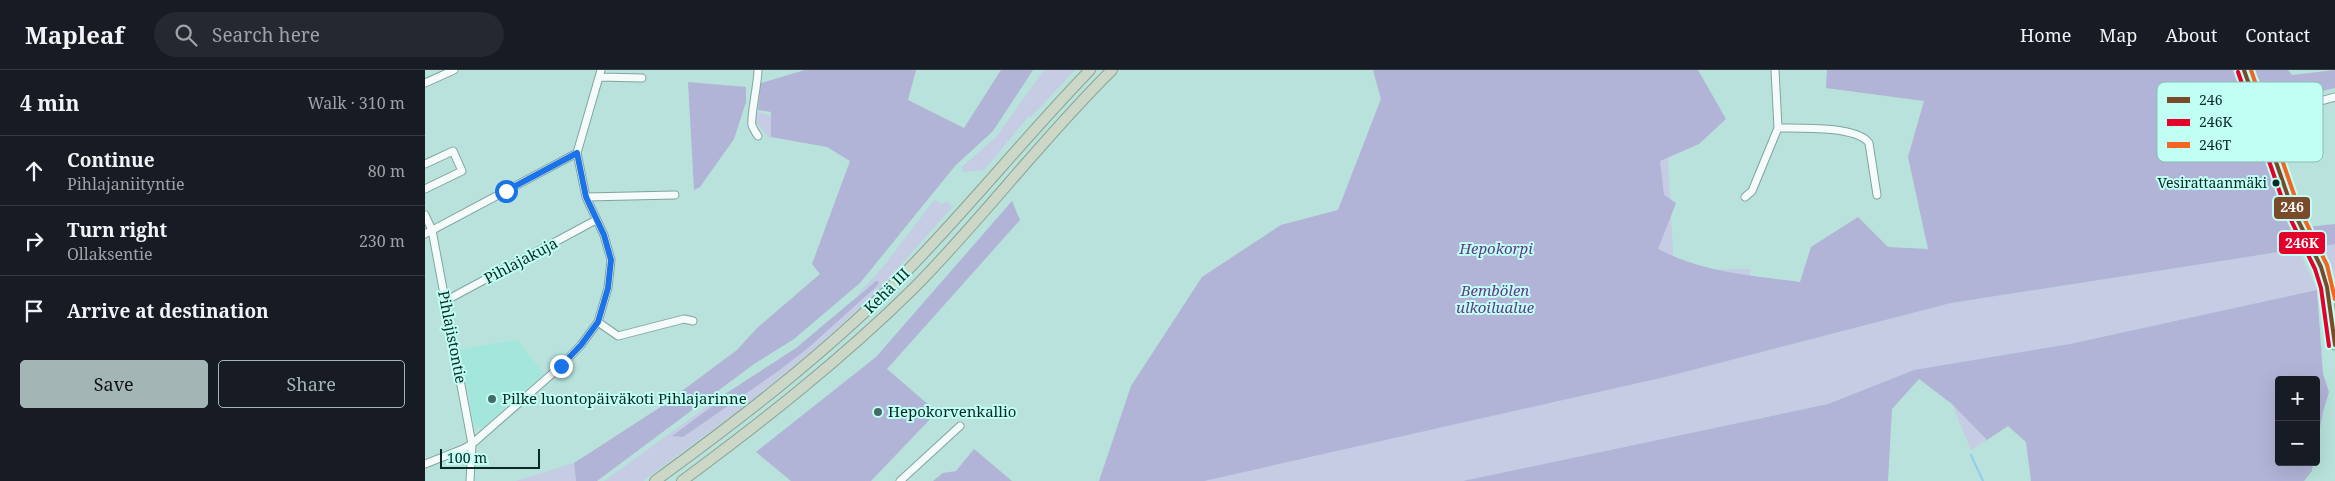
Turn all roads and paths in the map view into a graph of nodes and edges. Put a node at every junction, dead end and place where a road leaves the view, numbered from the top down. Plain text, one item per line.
1 (454, 70) edge
2 (758, 70) edge
3 (1090, 70) edge
4 (1112, 70) edge
5 (1775, 70) edge
6 (2243, 70) edge
7 (600, 74) edge
8 (642, 78) dead end
9 (2248, 82) edge
10 (425, 84) edge
11 (1778, 128) junction
12 (758, 136) dead end
13 (577, 153) junction
14 (2276, 162) edge
15 (425, 164) edge
16 (425, 189) edge
17 (675, 195) dead end
18 (1877, 195) dead end
19 (586, 197) junction
20 (1745, 197) dead end
21 (425, 214) edge
22 (596, 220) junction
23 (428, 232) edge
24 (445, 301) junction
25 (693, 321) dead end
26 (598, 322) junction
27 (2335, 345) edge
28 (960, 426) dead end
29 (472, 444) junction
30 (425, 464) edge
31 (470, 481) edge
32 (655, 481) edge
33 (681, 481) edge
34 (900, 481) edge

1 - 10 street
2 - 12 street
3 - 32 highway, Kehä III
4 - 33 highway, Kehä III
5 - 11 street
6 - 9 main road
7 - 8 street
7 - 13 street
11 - 18 street
11 - 20 street
13 - 19 street
13 - 23 street
14 - 27 main road
15 - 16 street
17 - 19 street
19 - 22 street
21 - 23 street, Pihlajistontie
22 - 24 street, Pihlajakuja
22 - 26 street
23 - 24 street, Pihlajistontie
24 - 29 street, Pihlajistontie
25 - 26 street
26 - 29 street
28 - 34 street
29 - 30 street
29 - 31 street, Pihlajistontie

